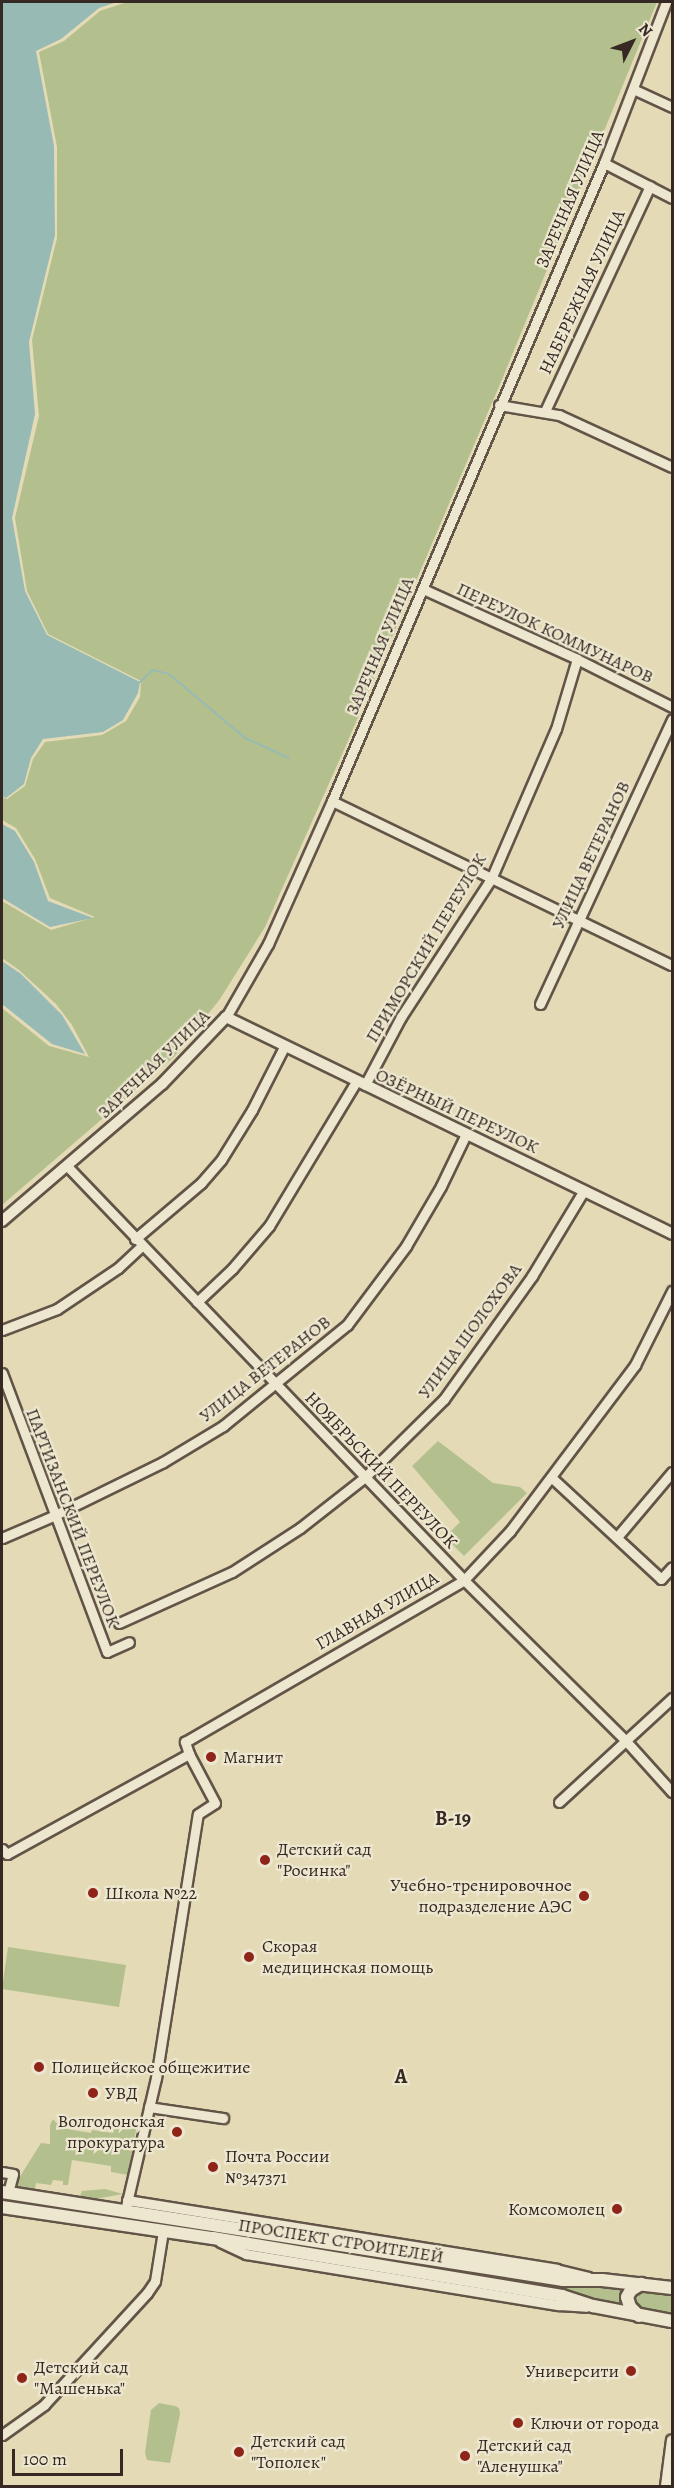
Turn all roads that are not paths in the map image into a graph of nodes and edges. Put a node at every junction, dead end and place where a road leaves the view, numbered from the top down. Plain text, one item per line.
1 (668, 7) edge
2 (633, 89) junction
3 (672, 107) edge
4 (604, 163) junction
5 (650, 186) junction
6 (672, 198) edge
7 (499, 405) junction
8 (544, 411) junction
9 (672, 467) edge
10 (423, 589) junction
11 (577, 659) junction
12 (672, 707) edge
13 (672, 719) edge
14 (332, 801) junction
15 (491, 879) junction
16 (579, 921) junction
17 (672, 964) edge
18 (540, 1004) dead end
19 (226, 1017) junction
20 (284, 1047) junction
21 (360, 1083) junction
22 (466, 1134) junction
23 (68, 1167) junction
24 (584, 1190) junction
25 (2, 1221) edge
26 (672, 1234) edge
27 (139, 1243) junction
28 (672, 1292) edge
29 (197, 1302) junction
30 (2, 1330) edge
31 (2, 1373) edge
32 (276, 1385) junction
33 (672, 1473) edge
34 (365, 1477) junction
35 (551, 1477) junction
36 (53, 1516) junction
37 (616, 1537) junction
38 (2, 1538) edge
39 (672, 1567) edge
40 (464, 1580) junction
41 (119, 1623) dead end
42 (129, 1642) dead end
43 (672, 1698) edge
44 (626, 1741) junction
45 (189, 1754) junction
46 (672, 1792) edge
47 (559, 1802) dead end
48 (4, 1851) edge
49 (149, 2107) junction
50 (223, 2118) dead end
51 (2, 2172) edge
52 (5, 2192) edge
53 (126, 2206) junction
54 (2, 2207) edge
55 (163, 2231) junction
56 (641, 2284) junction
57 (672, 2288) edge
58 (639, 2316) junction
59 (672, 2322) edge
60 (2, 2435) edge
61 (672, 2440) edge
62 (666, 2487) edge

1 - 2 street, ЗАРЕЧНАЯ УЛИЦА
2 - 3 street
2 - 4 street, ЗАРЕЧНАЯ УЛИЦА
4 - 5 street
4 - 7 street, ЗАРЕЧНАЯ УЛИЦА
5 - 6 street
5 - 8 street, НАБЕРЕЖНАЯ УЛИЦА
7 - 8 street
7 - 10 street, ЗАРЕЧНАЯ УЛИЦА
8 - 9 street
10 - 11 street, ПЕРЕУЛОК КОММУНАРОВ
10 - 14 street, ЗАРЕЧНАЯ УЛИЦА
11 - 12 street, ПЕРЕУЛОК КОММУНАРОВ
11 - 15 street, ПРИМОРСКИЙ ПЕРЕУЛОК
13 - 16 street, УЛИЦА ВЕТЕРАНОВ
14 - 15 street
14 - 19 street, ЗАРЕЧНАЯ УЛИЦА
15 - 16 street
15 - 21 street, ПРИМОРСКИЙ ПЕРЕУЛОК
16 - 17 street
16 - 18 street, УЛИЦА ВЕТЕРАНОВ
19 - 20 street, ОЗЁРНЫЙ ПЕРЕУЛОК
19 - 23 street, ЗАРЕЧНАЯ УЛИЦА
20 - 21 street, ОЗЁРНЫЙ ПЕРЕУЛОК
20 - 27 street
21 - 22 street, ОЗЁРНЫЙ ПЕРЕУЛОК
21 - 29 street, ПРИМОРСКИЙ ПЕРЕУЛОК
22 - 24 street, ОЗЁРНЫЙ ПЕРЕУЛОК
22 - 32 street, УЛИЦА ВЕТЕРАНОВ
23 - 25 street, ЗАРЕЧНАЯ УЛИЦА
23 - 27 street, НОЯБРЬСКИЙ ПЕРЕУЛОК
24 - 26 street, ОЗЁРНЫЙ ПЕРЕУЛОК
24 - 34 street, УЛИЦА ШОЛОХОВА
27 - 29 street, НОЯБРЬСКИЙ ПЕРЕУЛОК
27 - 30 street
28 - 35 street, ГЛАВНАЯ УЛИЦА
29 - 32 street, НОЯБРЬСКИЙ ПЕРЕУЛОК
31 - 36 street, ПАРТИЗАНСКИЙ ПЕРЕУЛОК
32 - 34 street, НОЯБРЬСКИЙ ПЕРЕУЛОК
32 - 36 street, УЛИЦА ВЕТЕРАНОВ
33 - 37 street
34 - 40 street, НОЯБРЬСКИЙ ПЕРЕУЛОК
34 - 41 street, УЛИЦА ШОЛОХОВА
35 - 37 street
35 - 40 street, ГЛАВНАЯ УЛИЦА
36 - 38 street, УЛИЦА ВЕТЕРАНОВ
36 - 42 street, ПАРТИЗАНСКИЙ ПЕРЕУЛОК
37 - 39 street
40 - 44 street, НОЯБРЬСКИЙ ПЕРЕУЛОК
40 - 45 street, ГЛАВНАЯ УЛИЦА
43 - 44 street
44 - 46 street, НОЯБРЬСКИЙ ПЕРЕУЛОК
44 - 47 street
45 - 48 street
45 - 49 street
49 - 50 street
49 - 53 street
51 - 52 street
52 - 53 main road, ПРОСПЕКТ СТРОИТЕЛЕЙ
53 - 56 main road, ПРОСПЕКТ СТРОИТЕЛЕЙ
54 - 55 main road, ПРОСПЕКТ СТРОИТЕЛЕЙ
55 - 58 main road, ПРОСПЕКТ СТРОИТЕЛЕЙ
55 - 60 street
56 - 57 main road, ПРОСПЕКТ СТРОИТЕЛЕЙ
56 - 58 main road
58 - 59 main road, ПРОСПЕКТ СТРОИТЕЛЕЙ
61 - 62 street

